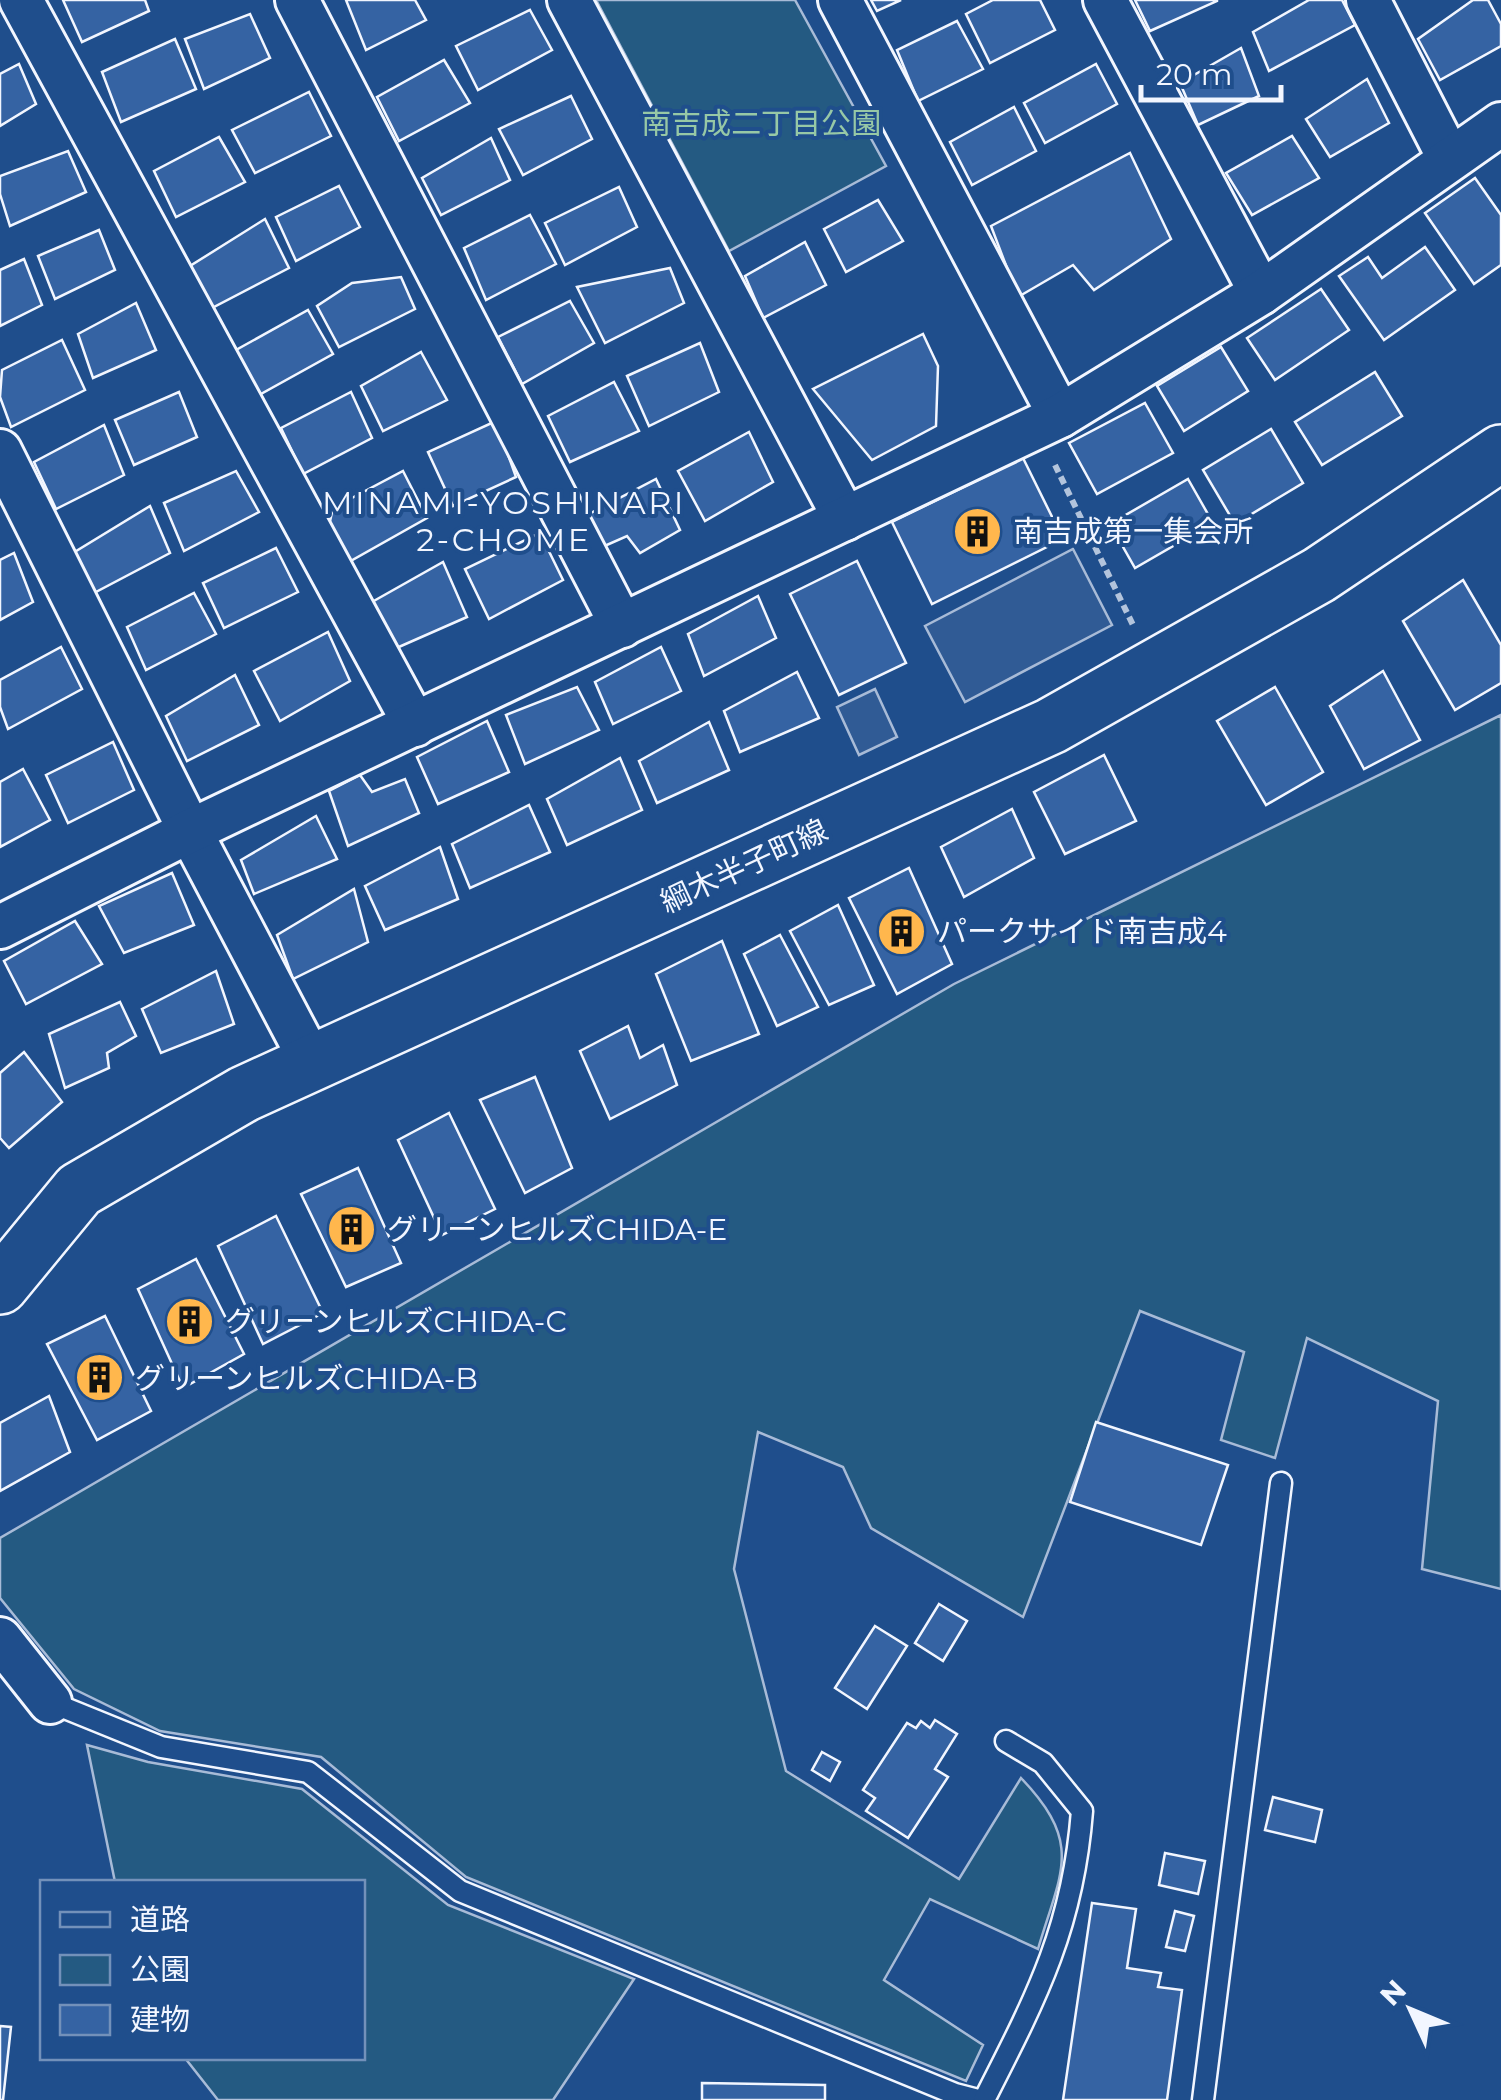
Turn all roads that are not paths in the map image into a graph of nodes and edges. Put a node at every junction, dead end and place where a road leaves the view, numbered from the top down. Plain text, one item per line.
1 (21, 0) edge
2 (297, 0) edge
3 (569, 0) edge
4 (840, 0) edge
5 (1105, 0) edge
6 (1368, 0) edge
7 (1501, 124) edge
8 (1449, 158) junction
9 (1260, 293) junction
10 (1049, 422) junction
11 (0, 451) edge
12 (1501, 453) edge
13 (845, 519) junction
14 (622, 626) junction
15 (414, 725) junction
16 (190, 832) junction
17 (0, 927) edge
18 (312, 1063) junction
19 (0, 1286) edge
20 (1281, 1483) dead end
21 (0, 1639) edge
22 (50, 1702) joint
23 (1006, 1741) dead end
24 (981, 2100) edge
25 (1203, 2100) edge

1 - 15 street
2 - 14 street
3 - 13 street
4 - 10 street
5 - 9 street
6 - 8 street
7 - 8 street
8 - 9 street
9 - 10 street
10 - 13 street
11 - 16 street
12 - 18 street, 綱木半子町線
13 - 14 street
14 - 15 street
15 - 16 street
16 - 17 street
16 - 18 street
18 - 19 street, 綱木半子町線
20 - 25 lane
21 - 22 street
22 - 24 lane
23 - 24 lane

